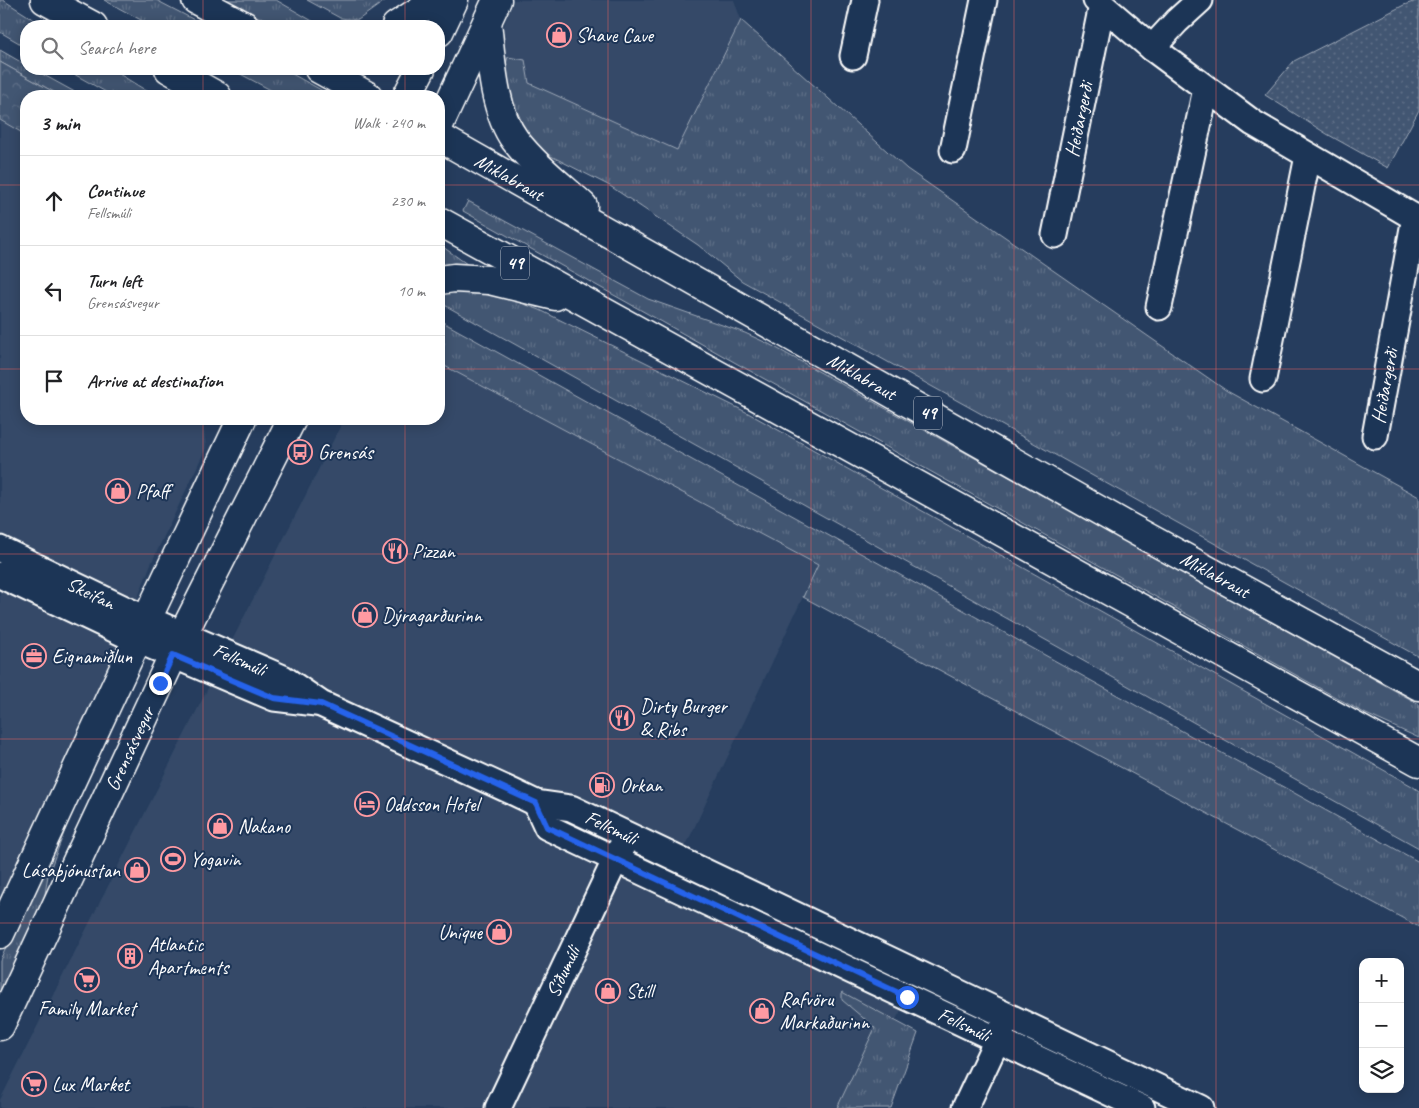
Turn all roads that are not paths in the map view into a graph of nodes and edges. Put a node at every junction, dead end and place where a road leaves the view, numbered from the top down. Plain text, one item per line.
1 (45, 0) edge
2 (196, 0) edge
3 (431, 0) edge
4 (454, 0) edge
5 (865, 0) edge
6 (984, 0) edge
7 (1200, 0) edge
8 (1099, 3) edge
9 (492, 11) edge
10 (82, 20) edge
11 (236, 20) edge
12 (405, 20) edge
13 (445, 20) edge
14 (1152, 48) junction
15 (853, 56) dead end
16 (166, 75) edge
17 (180, 75) edge
18 (330, 75) edge
19 (418, 75) edge
20 (1206, 89) junction
21 (185, 90) edge
22 (206, 90) edge
23 (357, 90) edge
24 (410, 90) edge
25 (445, 111) edge
26 (445, 140) edge
27 (953, 150) dead end
28 (1308, 156) junction
29 (1417, 218) edge
30 (445, 223) edge
31 (1055, 235) dead end
32 (620, 239) junction
33 (445, 279) edge
34 (592, 306) junction
35 (1159, 307) dead end
36 (1263, 379) dead end
37 (239, 425) edge
38 (289, 425) edge
39 (1375, 436) dead end
40 (0, 549) edge
41 (0, 575) edge
42 (142, 629) junction
43 (178, 645) junction
44 (1419, 686) edge
45 (1419, 762) edge
46 (536, 803) junction
47 (627, 835) junction
48 (616, 860) junction
49 (0, 934) edge
50 (1008, 1016) junction
51 (0, 1026) edge
52 (997, 1040) junction
53 (498, 1108) edge
54 (965, 1108) edge
55 (1142, 1108) edge
56 (1201, 1108) edge

1 - 10 main road
2 - 11 main road
3 - 12 main road
4 - 13 main road
5 - 15 street
6 - 27 street
7 - 14 street
8 - 14 street, Heiðargerði
8 - 31 street, Heiðargerði
9 - 25 main road
9 - 32 main road
14 - 20 street, Heiðargerði
16 - 21 main road
17 - 22 main road
18 - 23 main road
19 - 24 main road
20 - 28 street, Heiðargerði
20 - 35 street
26 - 32 main road, Miklabraut / 49
28 - 29 street, Heiðargerði
28 - 36 street
29 - 39 street, Heiðargerði
30 - 34 main road, 49
32 - 44 main road, Miklabraut / 49
33 - 34 main road
34 - 45 main road, 49
37 - 42 main road, Grensásvegur
38 - 43 main road, Grensásvegur
40 - 42 street, Skeifan
41 - 42 street, Skeifan
42 - 43 street, Skeifan
42 - 49 main road, Grensásvegur
43 - 46 street, Fellsmúli
43 - 51 main road, Grensásvegur
46 - 47 street, Fellsmúli
46 - 48 street, Fellsmúli
47 - 48 street, Síðumúli
47 - 50 street, Fellsmúli
48 - 52 street, Fellsmúli
48 - 53 street, Síðumúli
50 - 52 street, Fellsmúli
50 - 56 street, Fellsmúli
52 - 54 street, Fellsmúli
52 - 55 street, Fellsmúli

